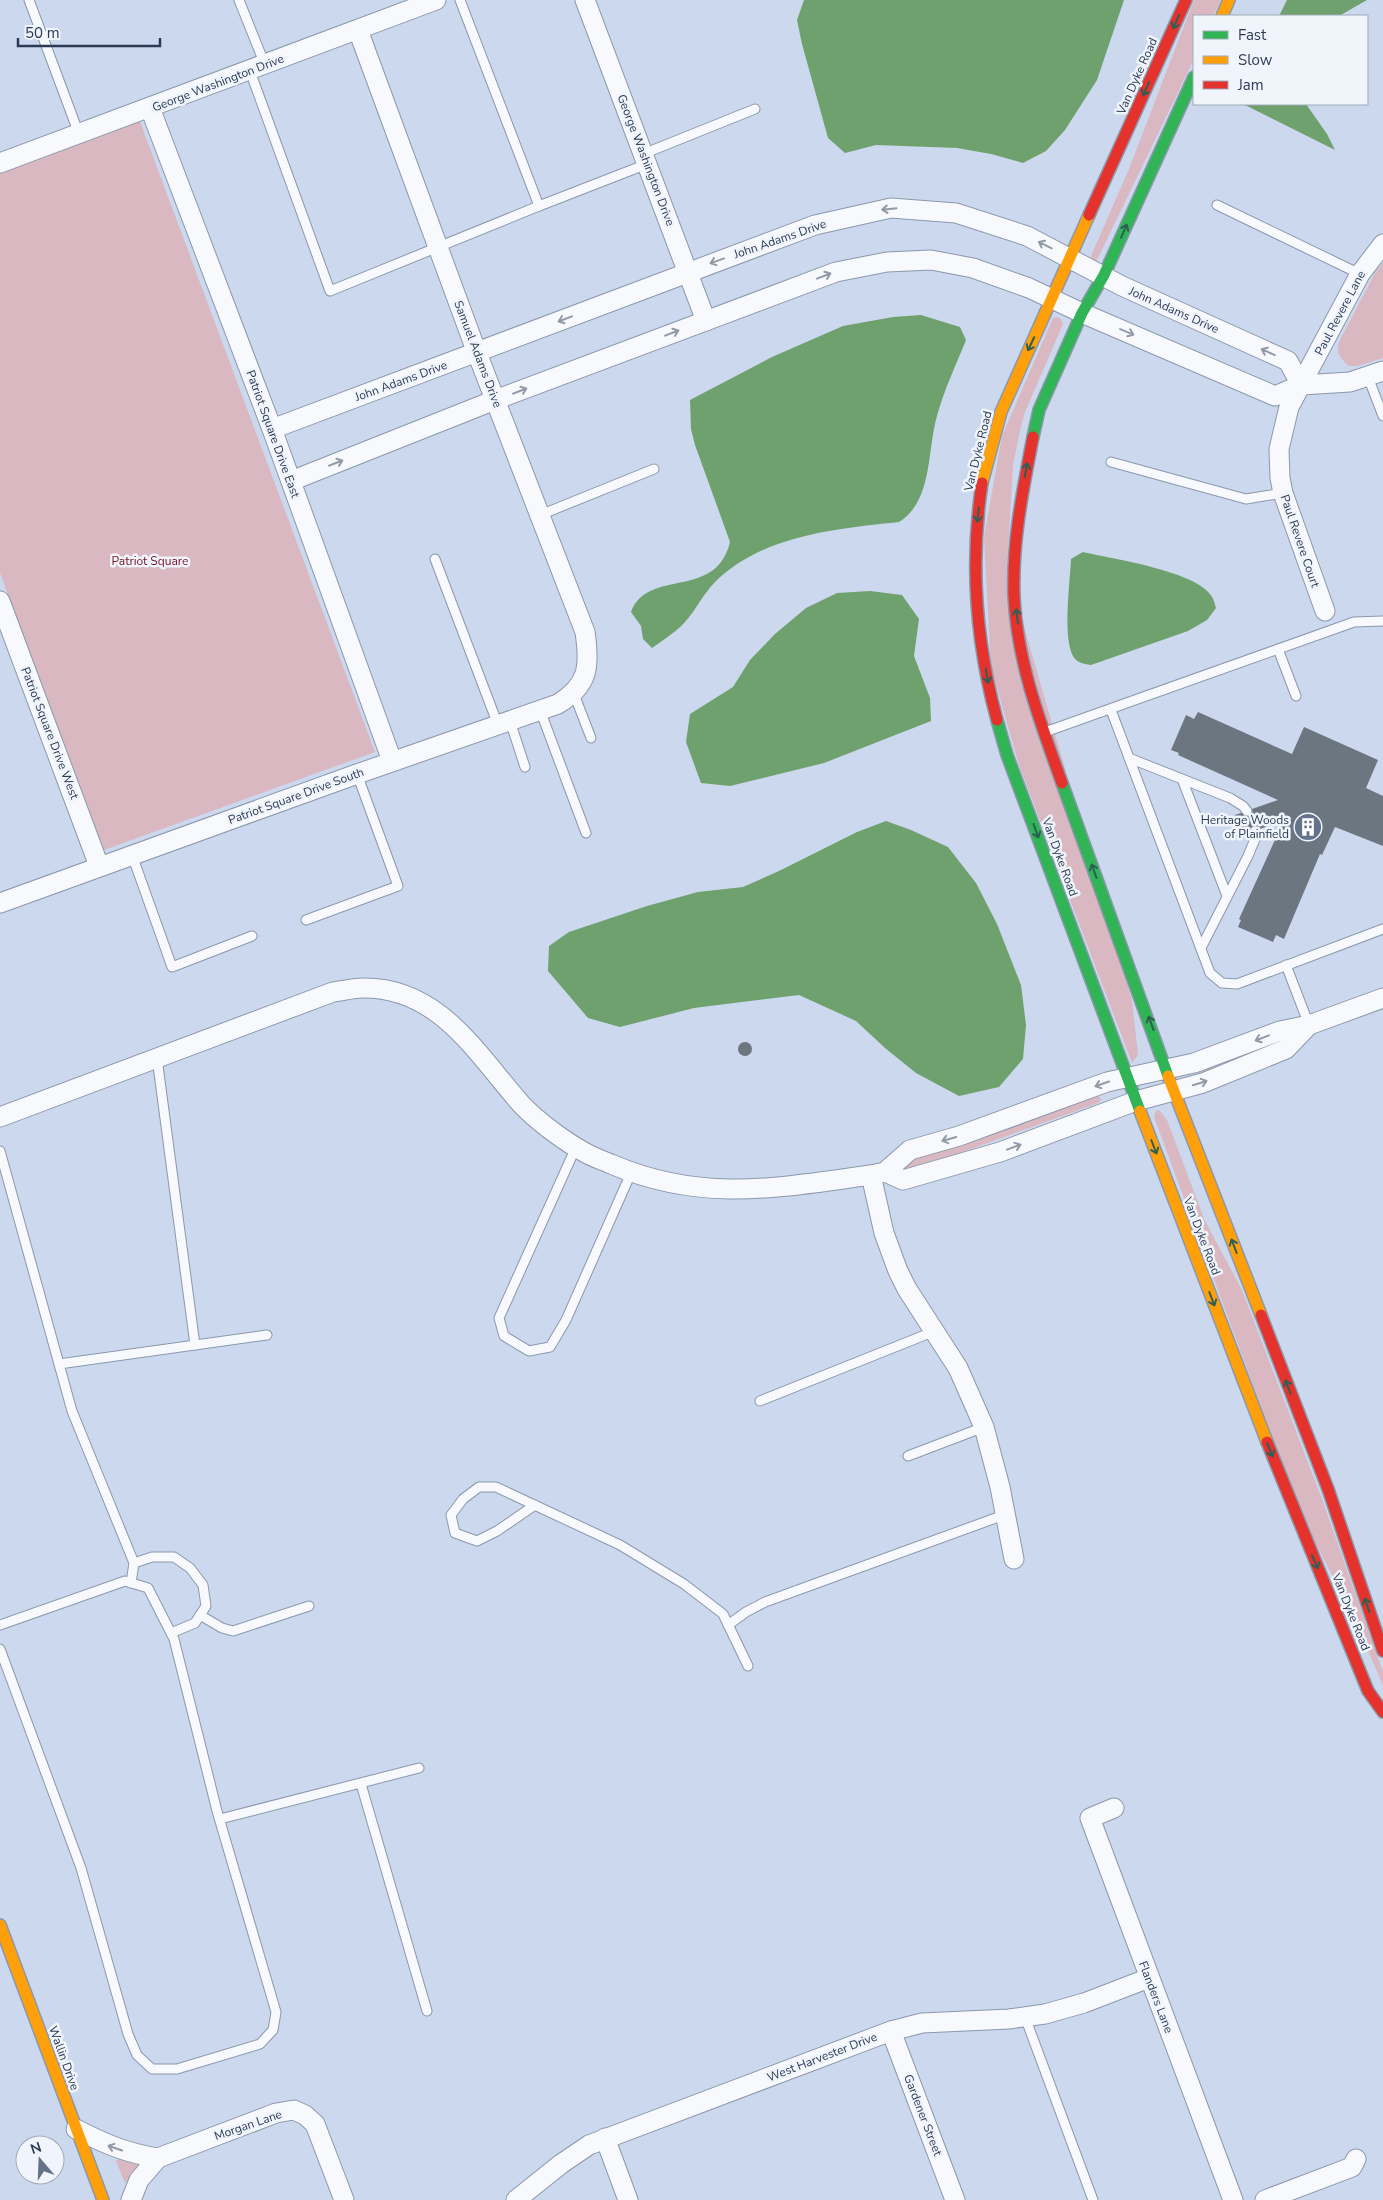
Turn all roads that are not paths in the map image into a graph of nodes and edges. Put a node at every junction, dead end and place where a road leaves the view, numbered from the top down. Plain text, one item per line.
1 (29, 0) edge
2 (239, 0) edge
3 (436, 0) edge
4 (460, 0) edge
5 (586, 0) edge
6 (1186, 0) edge
7 (1230, 0) edge
8 (1222, 15) edge
9 (358, 30) junction
10 (257, 68) junction
11 (1193, 80) edge
12 (150, 108) junction
13 (755, 109) dead end
14 (79, 134) junction
15 (645, 159) junction
16 (0, 163) edge
17 (1217, 205) dead end
18 (539, 206) junction
19 (1383, 244) edge
20 (438, 247) junction
21 (1070, 258) junction
22 (687, 272) junction
23 (1360, 274) junction
24 (1104, 276) junction
25 (1051, 299) junction
26 (1082, 313) junction
27 (706, 321) junction
28 (477, 353) junction
29 (1376, 374) edge
30 (1301, 385) junction
31 (495, 400) junction
32 (1383, 416) edge
33 (272, 429) junction
34 (1112, 462) dead end
35 (654, 469) dead end
36 (291, 481) junction
37 (1283, 493) junction
38 (540, 515) junction
39 (435, 559) dead end
40 (0, 601) edge
41 (1325, 611) dead end
42 (1383, 621) edge
43 (1278, 649) junction
44 (574, 694) junction
45 (1296, 696) dead end
46 (540, 710) junction
47 (1111, 710) junction
48 (504, 723) junction
49 (1043, 733) junction
50 (591, 738) dead end
51 (1129, 758) junction
52 (392, 761) junction
53 (525, 767) dead end
54 (357, 774) junction
55 (1182, 779) junction
56 (1247, 811) dead end
57 (1255, 831) dead end
58 (586, 833) dead end
59 (132, 854) junction
60 (99, 866) junction
61 (1227, 896) junction
62 (0, 903) edge
63 (306, 920) dead end
64 (1383, 929) edge
65 (252, 936) dead end
66 (1201, 948) junction
67 (1286, 965) junction
68 (1383, 998) edge
69 (1309, 1025) junction
70 (157, 1058) junction
71 (1166, 1070) junction
72 (1127, 1077) junction
73 (1174, 1091) junction
74 (1136, 1101) junction
75 (0, 1117) edge
76 (576, 1147) junction
77 (0, 1151) edge
78 (631, 1173) junction
79 (878, 1173) junction
80 (935, 1331) junction
81 (267, 1335) dead end
82 (195, 1345) junction
83 (59, 1364) junction
84 (760, 1401) dead end
85 (984, 1427) junction
86 (908, 1456) dead end
87 (534, 1505) junction
88 (1004, 1515) junction
89 (1014, 1559) dead end
90 (134, 1563) junction
91 (131, 1583) junction
92 (309, 1606) dead end
93 (200, 1615) junction
94 (0, 1625) edge
95 (728, 1625) junction
96 (171, 1633) junction
97 (0, 1649) edge
98 (1383, 1651) edge
99 (748, 1666) dead end
100 (1383, 1712) edge
101 (419, 1768) dead end
102 (361, 1784) junction
103 (1114, 1808) dead end
104 (220, 1819) junction
105 (0, 1925) edge
106 (1149, 1978) junction
107 (427, 2011) dead end
108 (1025, 2017) junction
109 (891, 2031) junction
110 (76, 2129) junction
111 (605, 2138) junction
112 (158, 2158) junction
113 (1356, 2159) dead end
114 (103, 2200) edge
115 (131, 2200) edge
116 (344, 2200) edge
117 (516, 2200) edge
118 (628, 2200) edge
119 (955, 2200) edge
120 (1093, 2200) edge
121 (1233, 2200) edge
122 (1265, 2200) edge

1 - 14 lane
2 - 10 lane
3 - 9 street, George Washington Drive
4 - 18 lane
5 - 15 street, George Washington Drive
6 -> 21 street, Van Dyke Road
7 - 8 street
9 - 10 street, George Washington Drive
9 - 20 street, Samuel Adams Drive
10 - 12 street, George Washington Drive
10 - 20 lane
24 -> 11 street, Van Dyke Road
12 - 14 street, George Washington Drive
12 - 33 street, Patriot Square Drive East
13 - 15 lane
14 - 16 street, George Washington Drive
15 - 18 lane
15 - 22 street, George Washington Drive
17 - 23 lane
18 - 20 lane
19 - 23 street, Paul Revere Lane
20 - 28 street, Samuel Adams Drive
21 -> 22 street, John Adams Drive
21 - 24 street, John Adams Drive
21 - 25 street, Van Dyke Road
22 - 27 street, George Washington Drive
22 -> 28 street, John Adams Drive
23 - 30 street, Paul Revere Lane
24 - 26 street, Van Dyke Road
30 -> 24 street, John Adams Drive
25 - 26 street
27 -> 25 street
25 -> 72 street, Van Dyke Road
26 -> 30 street
49 -> 26 street, Van Dyke Road
31 -> 27 street
28 - 31 street, Samuel Adams Drive
28 - 33 street, John Adams Drive
29 - 30 street
29 - 32 lane
30 - 37 street, Paul Revere Court
36 -> 31 street
31 - 38 street, Samuel Adams Drive
33 - 36 street, Patriot Square Drive East
34 - 37 lane
35 - 38 lane
36 - 52 street, Patriot Square Drive East
37 - 41 street, Paul Revere Court
38 - 44 street, Samuel Adams Drive
39 - 48 lane
40 - 60 street, Patriot Square Drive West
42 - 43 lane
43 - 45 lane
43 - 47 lane
44 - 46 street, Patriot Square Drive South
44 - 50 lane
46 - 48 street, Patriot Square Drive South
46 - 58 lane
47 - 49 lane
47 - 51 lane
48 - 52 street, Patriot Square Drive South
48 - 53 lane
71 -> 49 street, Van Dyke Road
51 - 55 lane
51 - 66 lane
52 - 54 street, Patriot Square Drive South
54 - 59 street, Patriot Square Drive South
54 - 63 lane
55 - 56 lane
55 - 61 lane
57 - 61 lane
59 - 60 street, Patriot Square Drive South
59 - 65 lane
60 - 62 street, Patriot Square Drive South
61 - 66 lane
64 - 67 lane
66 - 67 lane
67 - 69 lane
68 - 69 street
69 -> 71 street
73 -> 69 street
70 - 75 street
70 - 76 street
70 - 82 lane
71 - 72 street
71 - 73 street, Van Dyke Road
72 - 74 street, Van Dyke Road
72 -> 79 street
73 - 74 street
98 -> 73 street, Van Dyke Road
79 -> 74 street
74 -> 100 street, Van Dyke Road
76 - 78 street
76 - 78 lane
77 - 83 lane
78 - 79 street
79 - 80 street
80 - 84 lane
80 - 85 street
81 - 82 lane
82 - 83 lane
83 - 90 lane
85 - 86 lane
85 - 88 street
87 - 87 lane
87 - 95 lane
88 - 89 street
88 - 95 lane
90 - 91 lane
90 - 93 lane
91 - 94 lane
91 - 96 lane
92 - 93 lane
93 - 96 lane
95 - 99 lane
96 - 104 lane
97 - 104 lane
101 - 102 lane
102 - 104 lane
102 - 107 lane
103 - 106 street, Flanders Lane
105 - 110 street, Wallin Drive
106 - 108 street, West Harvester Drive
106 - 121 street, Flanders Lane
108 - 109 street, West Harvester Drive
108 - 120 lane
109 - 111 street, West Harvester Drive
109 - 119 street, Gardener Street
112 -> 110 street, Morgan Lane
110 - 114 street, Wallin Drive
111 - 117 street, West Harvester Drive
111 - 118 street
112 - 115 street, Morgan Lane
112 - 116 street, Morgan Lane
113 - 122 street

